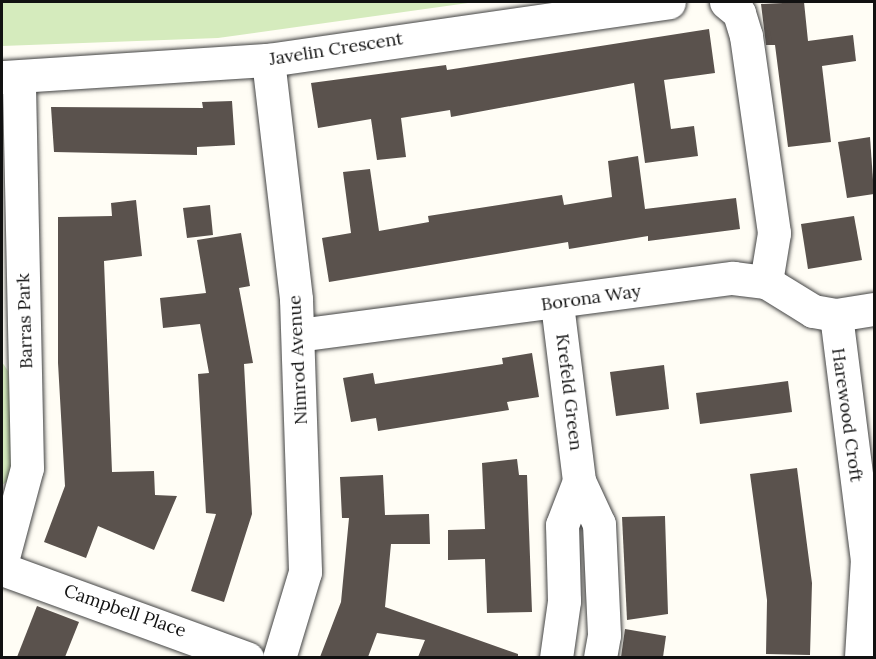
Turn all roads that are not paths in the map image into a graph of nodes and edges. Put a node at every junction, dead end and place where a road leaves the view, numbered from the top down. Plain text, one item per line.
1 (669, 2) edge
2 (726, 2) edge
3 (268, 60) junction
4 (10, 77) edge
5 (766, 282) junction
6 (557, 304) junction
7 (874, 309) edge
8 (836, 315) junction
9 (298, 335) junction
10 (14, 341) edge
11 (579, 481) junction
12 (9, 513) edge
13 (2, 561) edge
14 (2, 569) edge
15 (247, 657) edge
16 (279, 657) edge
17 (556, 657) edge
18 (600, 657) edge
19 (861, 657) edge

1 - 3 street, Javelin Crescent
2 - 5 street
3 - 4 street, Javelin Crescent
3 - 9 street, Nimrod Avenue
4 - 10 street, Barras Park
5 - 6 street, Borona Way
5 - 8 street, Borona Way
6 - 9 street, Borona Way
6 - 11 street, Krefeld Green
7 - 8 street, Borona Way
8 - 19 street, Harewood Croft
9 - 16 street, Nimrod Avenue
10 - 12 street, Barras Park
11 - 17 street, Krefeld Green
11 - 18 street, Krefeld Green
12 - 13 street, Barras Park
14 - 15 street, Campbell Place

